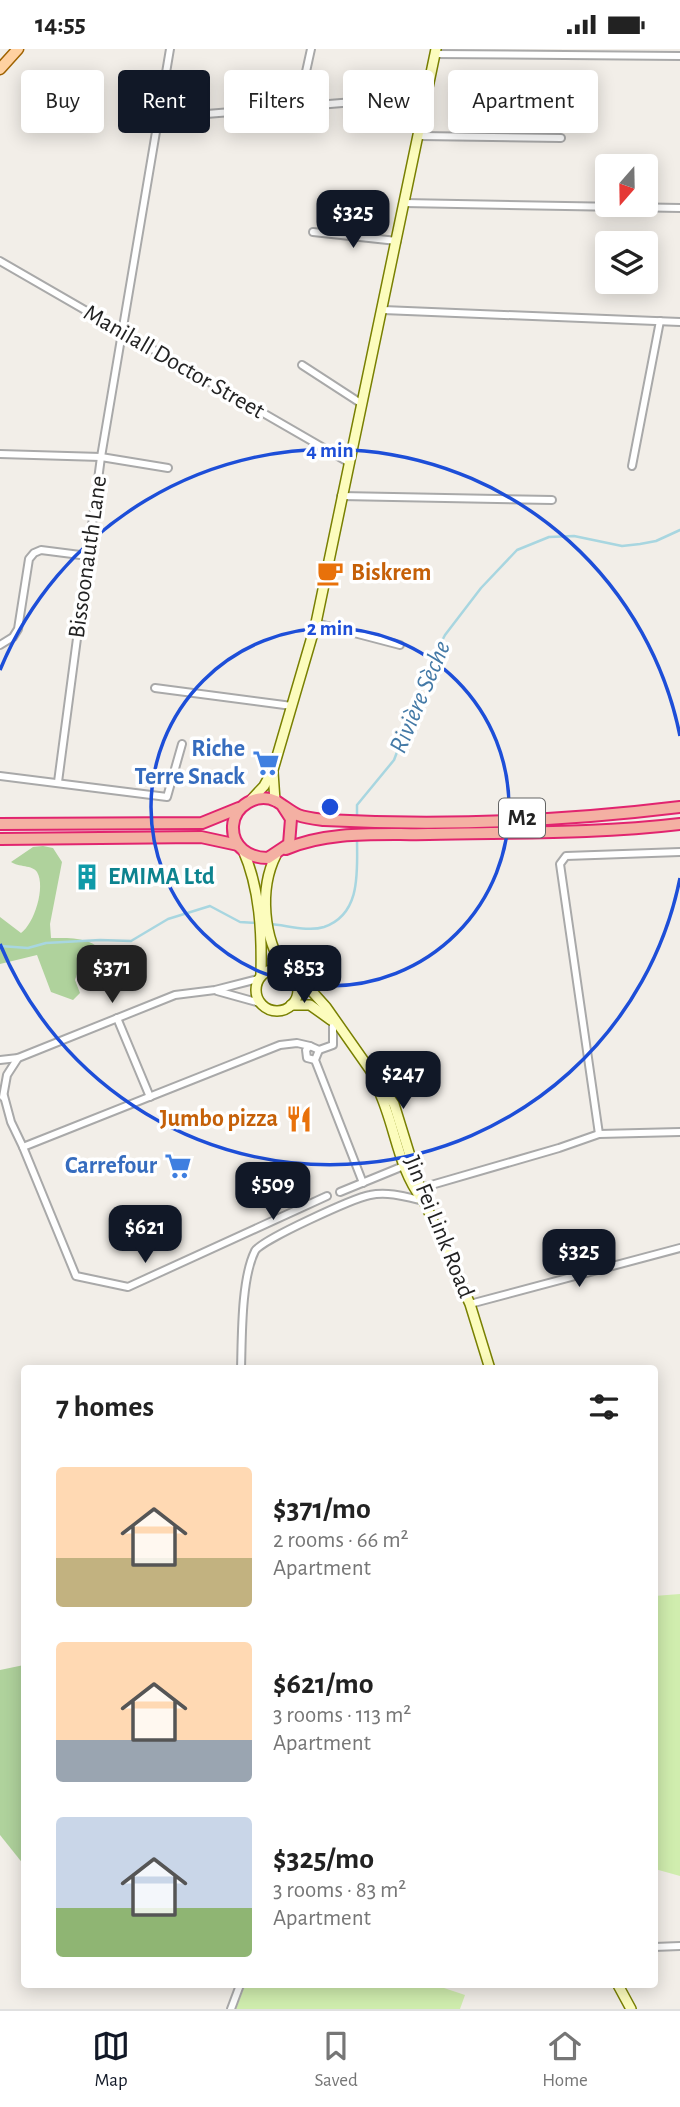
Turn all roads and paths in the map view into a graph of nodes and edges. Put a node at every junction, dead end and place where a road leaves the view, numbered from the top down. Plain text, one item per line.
1 (18, 49) edge
2 (170, 49) edge
3 (311, 49) edge
4 (436, 52) edge
5 (680, 56) edge
6 (0, 69) edge
7 (166, 70) edge
8 (306, 70) edge
9 (433, 70) edge
10 (155, 133) edge
11 (421, 133) edge
12 (420, 136) junction
13 (561, 138) dead end
14 (404, 203) junction
15 (680, 208) edge
16 (313, 232) dead end
17 (397, 241) junction
18 (0, 261) edge
19 (383, 310) junction
20 (660, 321) junction
21 (680, 322) edge
22 (122, 333) junction
23 (302, 366) dead end
24 (362, 404) junction
25 (0, 454) edge
26 (102, 457) junction
27 (348, 462) junction
28 (632, 466) dead end
29 (168, 468) dead end
30 (341, 496) junction
31 (552, 500) dead end
32 (88, 556) junction
33 (316, 623) junction
34 (0, 645) edge
35 (400, 645) dead end
36 (155, 688) dead end
37 (292, 706) junction
38 (182, 744) dead end
39 (273, 770) junction
40 (0, 776) edge
41 (58, 782) junction
42 (246, 803) junction
43 (278, 803) junction
44 (680, 807) edge
45 (0, 824) edge
46 (680, 824) edge
47 (0, 839) edge
48 (240, 847) junction
49 (280, 852) junction
50 (680, 852) edge
51 (288, 973) junction
52 (260, 977) junction
53 (215, 991) junction
54 (260, 1003) junction
55 (291, 1005) junction
56 (117, 1018) junction
57 (333, 1021) junction
58 (288, 1044) junction
59 (310, 1046) junction
60 (319, 1050) junction
61 (305, 1054) junction
62 (18, 1058) junction
63 (0, 1060) edge
64 (315, 1060) junction
65 (0, 1077) edge
66 (4, 1084) junction
67 (150, 1097) junction
68 (2, 1099) edge
69 (0, 1114) edge
70 (10, 1122) junction
71 (680, 1132) edge
72 (599, 1134) junction
73 (23, 1147) junction
74 (409, 1163) junction
75 (363, 1183) junction
76 (421, 1188) junction
77 (340, 1192) dead end
78 (327, 1196) dead end
79 (424, 1201) junction
80 (680, 1248) edge
81 (470, 1304) junction
82 (241, 1365) edge
83 (489, 1365) edge
84 (680, 1946) edge
85 (658, 1947) edge
86 (239, 1988) edge
87 (620, 1988) edge
88 (231, 2009) edge
89 (631, 2009) edge

1 - 6 main road
2 - 7 street, Bissoonauth Lane
3 - 8 street
4 - 5 street
4 - 9 main road
10 - 22 street, Bissoonauth Lane
11 - 12 main road
12 - 13 street
12 - 14 main road
14 - 15 street
14 - 17 main road
16 - 17 street
17 - 19 main road
18 - 22 street, Manilall Doctor Street
19 - 20 street
19 - 24 main road
20 - 21 street
20 - 28 street
22 - 26 street, Bissoonauth Lane
22 - 27 street, Manilall Doctor Street
23 - 24 street
24 - 27 main road
25 - 26 street
26 - 29 street
26 - 32 street, Bissoonauth Lane
27 - 30 main road
30 - 31 street
30 - 33 main road
32 - 34 street
32 - 41 street, Bissoonauth Lane
33 - 35 street
33 - 37 main road
36 - 37 street
37 - 39 main road
38 - 41 street
39 - 42 main road
39 - 43 main road
40 - 41 street
42 - 43 highway, M2
42 - 45 highway, M2
42 - 48 highway
43 - 44 highway, M2
43 - 49 highway
46 - 49 highway, M2
47 - 48 highway, M2
48 - 49 highway, M2
48 - 52 main road
49 - 51 main road
50 - 72 street
51 - 52 main road
51 - 55 main road
51 - 57 main road, Jin Fei Link Road
52 - 53 street
52 - 54 main road
53 - 54 street
53 - 56 street
54 - 55 main road
55 - 57 main road
56 - 62 street
56 - 67 street
57 - 60 street
57 - 74 main road, Jin Fei Link Road
58 - 59 street
58 - 61 street
58 - 67 street
59 - 60 street
59 - 61 street
60 - 64 street
61 - 64 street
62 - 63 street
62 - 66 street
64 - 75 street
65 - 66 street
66 - 68 street
67 - 73 street
68 - 70 street
69 - 70 street
70 - 73 street
71 - 72 street
72 - 76 street
73 - 78 street
74 - 75 street
74 - 76 main road, Jin Fei Link Road
74 - 79 main road
75 - 77 street
76 - 79 main road, Jin Fei Link Road
79 - 81 main road, Jin Fei Link Road
79 - 82 street
80 - 81 street
81 - 83 main road, Jin Fei Link Road
84 - 85 street
86 - 88 street
87 - 89 main road

